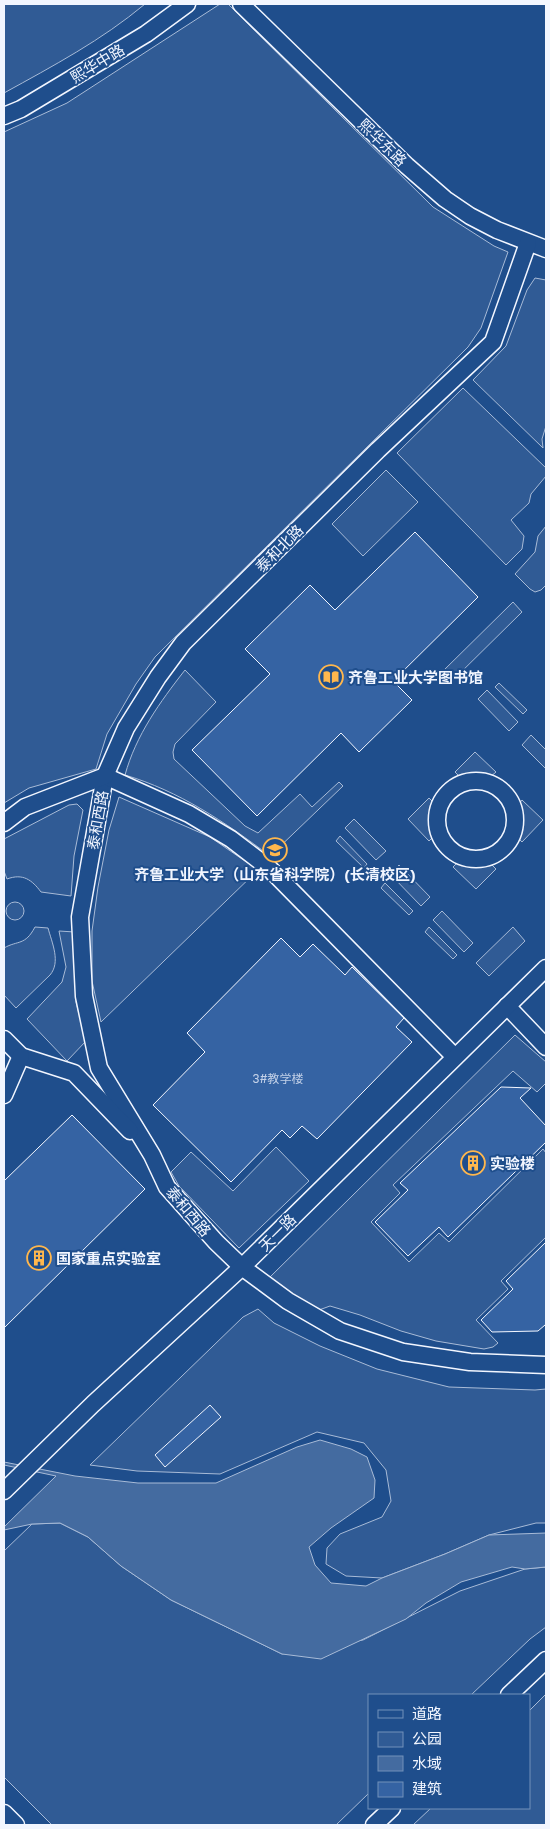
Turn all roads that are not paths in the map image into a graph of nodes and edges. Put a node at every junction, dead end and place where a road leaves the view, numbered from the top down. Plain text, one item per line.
1 (186, 4) edge
2 (241, 4) edge
3 (4, 116) edge
4 (528, 243) junction
5 (546, 249) edge
6 (106, 776) junction
7 (448, 791) joint
8 (4, 824) edge
9 (546, 968) edge
10 (507, 1006) junction
11 (4, 1039) edge
12 (546, 1047) edge
13 (21, 1056) junction
14 (455, 1057) junction
15 (4, 1095) edge
16 (152, 1155) junction
17 (242, 1267) junction
18 (546, 1365) edge
19 (4, 1491) edge
20 (546, 1660) edge
21 (510, 1694) edge
22 (391, 1809) edge
23 (4, 1813) edge
24 (16, 1825) edge
25 (374, 1825) edge

1 - 3 street, 熙华中路
2 - 4 street, 熙华东路
4 - 5 street, 熙华东路
4 - 6 street, 泰和北路
6 - 8 street
6 - 14 street
6 - 16 street, 泰和西路
7 - 7 street
9 - 10 street, 天一路
10 - 12 street
10 - 14 street, 天一路
11 - 13 street
13 - 15 street
13 - 16 street
14 - 17 street, 天一路
16 - 17 street, 泰和西路
17 - 18 street, 泰和西路
17 - 19 street, 天一路
20 - 21 street
22 - 25 street
23 - 24 street

